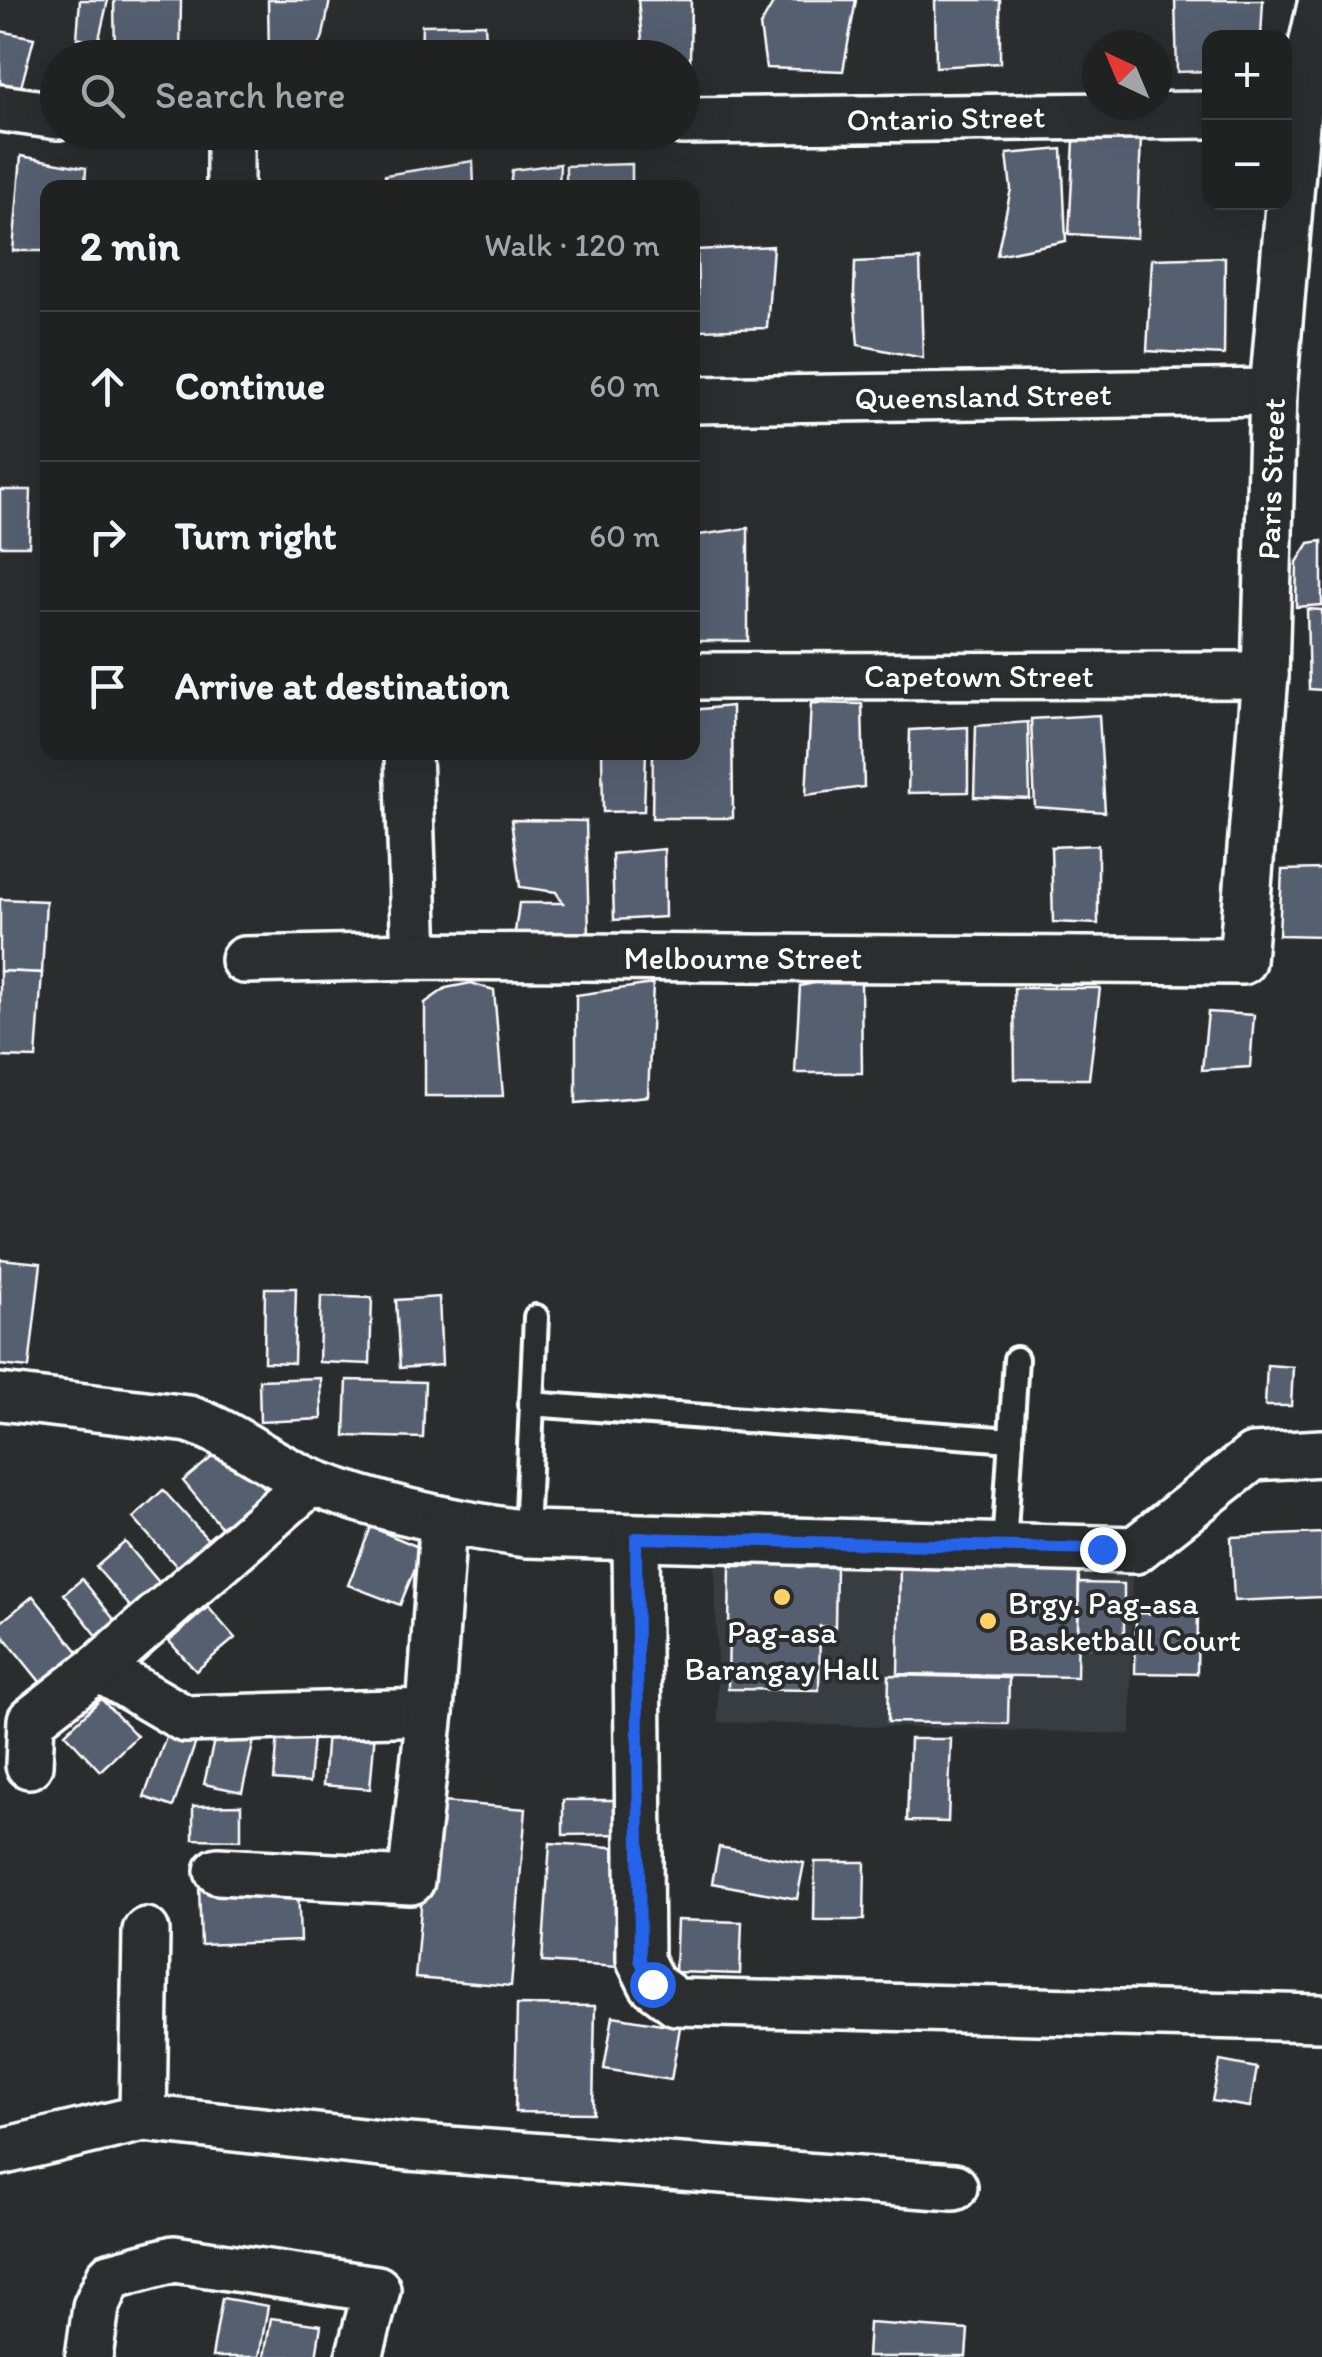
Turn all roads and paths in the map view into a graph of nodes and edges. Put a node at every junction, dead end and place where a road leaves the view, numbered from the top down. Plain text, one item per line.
1 (1322, 0) edge
2 (0, 108) edge
3 (1292, 110) edge
4 (40, 114) edge
5 (1202, 114) edge
6 (1291, 120) edge
7 (700, 121) edge
8 (230, 150) edge
9 (230, 180) edge
10 (1273, 392) junction
11 (700, 400) edge
12 (1265, 675) junction
13 (700, 676) edge
14 (408, 760) edge
15 (414, 956) junction
16 (244, 960) dead end
17 (1242, 961) joint
18 (536, 1316) dead end
19 (1016, 1359) dead end
20 (0, 1397) edge
21 (530, 1404) junction
22 (1011, 1440) junction
23 (1322, 1453) edge
24 (311, 1482) junction
25 (443, 1523) junction
26 (526, 1534) junction
27 (636, 1538) junction
28 (1004, 1547) junction
29 (98, 1668) junction
30 (430, 1712) junction
31 (29, 1765) dead end
32 (218, 1871) dead end
33 (146, 1931) dead end
34 (1320, 2018) edge
35 (143, 2118) junction
36 (0, 2152) edge
37 (954, 2186) dead end
38 (89, 2357) edge
39 (359, 2357) edge

1 - 3 street, Paris Street
2 - 4 street
5 - 7 street, Ontario Street
6 - 10 street, Paris Street
8 - 9 street
10 - 11 street, Queensland Street
10 - 12 street, Paris Street
12 - 13 street, Capetown Street
12 - 17 street, Paris Street
14 - 15 street
15 - 16 street, Melbourne Street
15 - 17 street, Melbourne Street
18 - 21 lane
19 - 22 lane
20 - 24 street
21 - 22 lane
21 - 26 lane
22 - 28 lane
23 - 28 street
24 - 25 street
24 - 29 street
25 - 26 street
25 - 30 street
26 - 27 street
27 - 28 street
27 - 34 street
29 - 30 street
29 - 31 street
30 - 32 street
33 - 35 street
35 - 36 street
35 - 37 street
38 - 39 street

